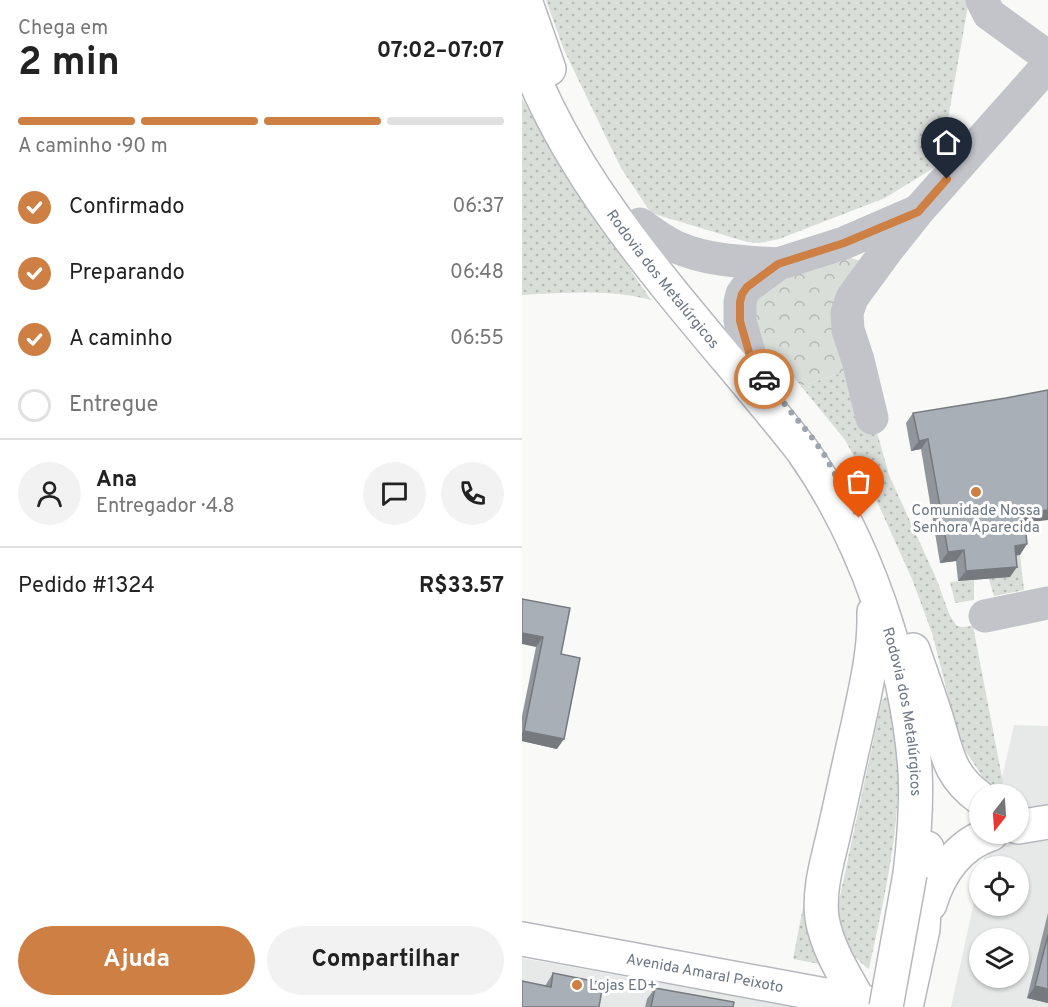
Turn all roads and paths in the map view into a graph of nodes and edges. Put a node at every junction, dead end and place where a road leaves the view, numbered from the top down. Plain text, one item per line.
1 (525, 0) edge
2 (982, 0) edge
3 (522, 47) edge
4 (1048, 57) edge
5 (1048, 65) edge
6 (918, 212) junction
7 (640, 225) junction
8 (778, 264) junction
9 (753, 366) junction
10 (872, 418) dead end
11 (872, 584) junction
12 (1048, 603) edge
13 (985, 616) dead end
14 (907, 633) junction
15 (969, 789) edge
16 (1029, 815) edge
17 (1048, 818) edge
18 (1048, 822) edge
19 (1029, 825) edge
20 (970, 844) edge
21 (925, 876) junction
22 (522, 939) edge
23 (883, 1006) edge

1 - 7 main road, Rodovia dos Metalúrgicos
2 - 4 street
3 - 11 main road, Rodovia dos Metalúrgicos
5 - 6 street
6 - 8 street
6 - 10 street
7 - 8 street
7 - 9 main road, Rodovia dos Metalúrgicos
8 - 9 street
9 - 14 main road, Rodovia dos Metalúrgicos
11 - 21 main road, Rodovia dos Metalúrgicos
11 - 23 main road
12 - 13 street
14 - 15 main road
14 - 21 main road
16 - 17 main road
18 - 19 main road
20 - 21 main road
21 - 23 main road, bridge
21 - 23 main road
22 - 23 main road, Avenida Amaral Peixoto

